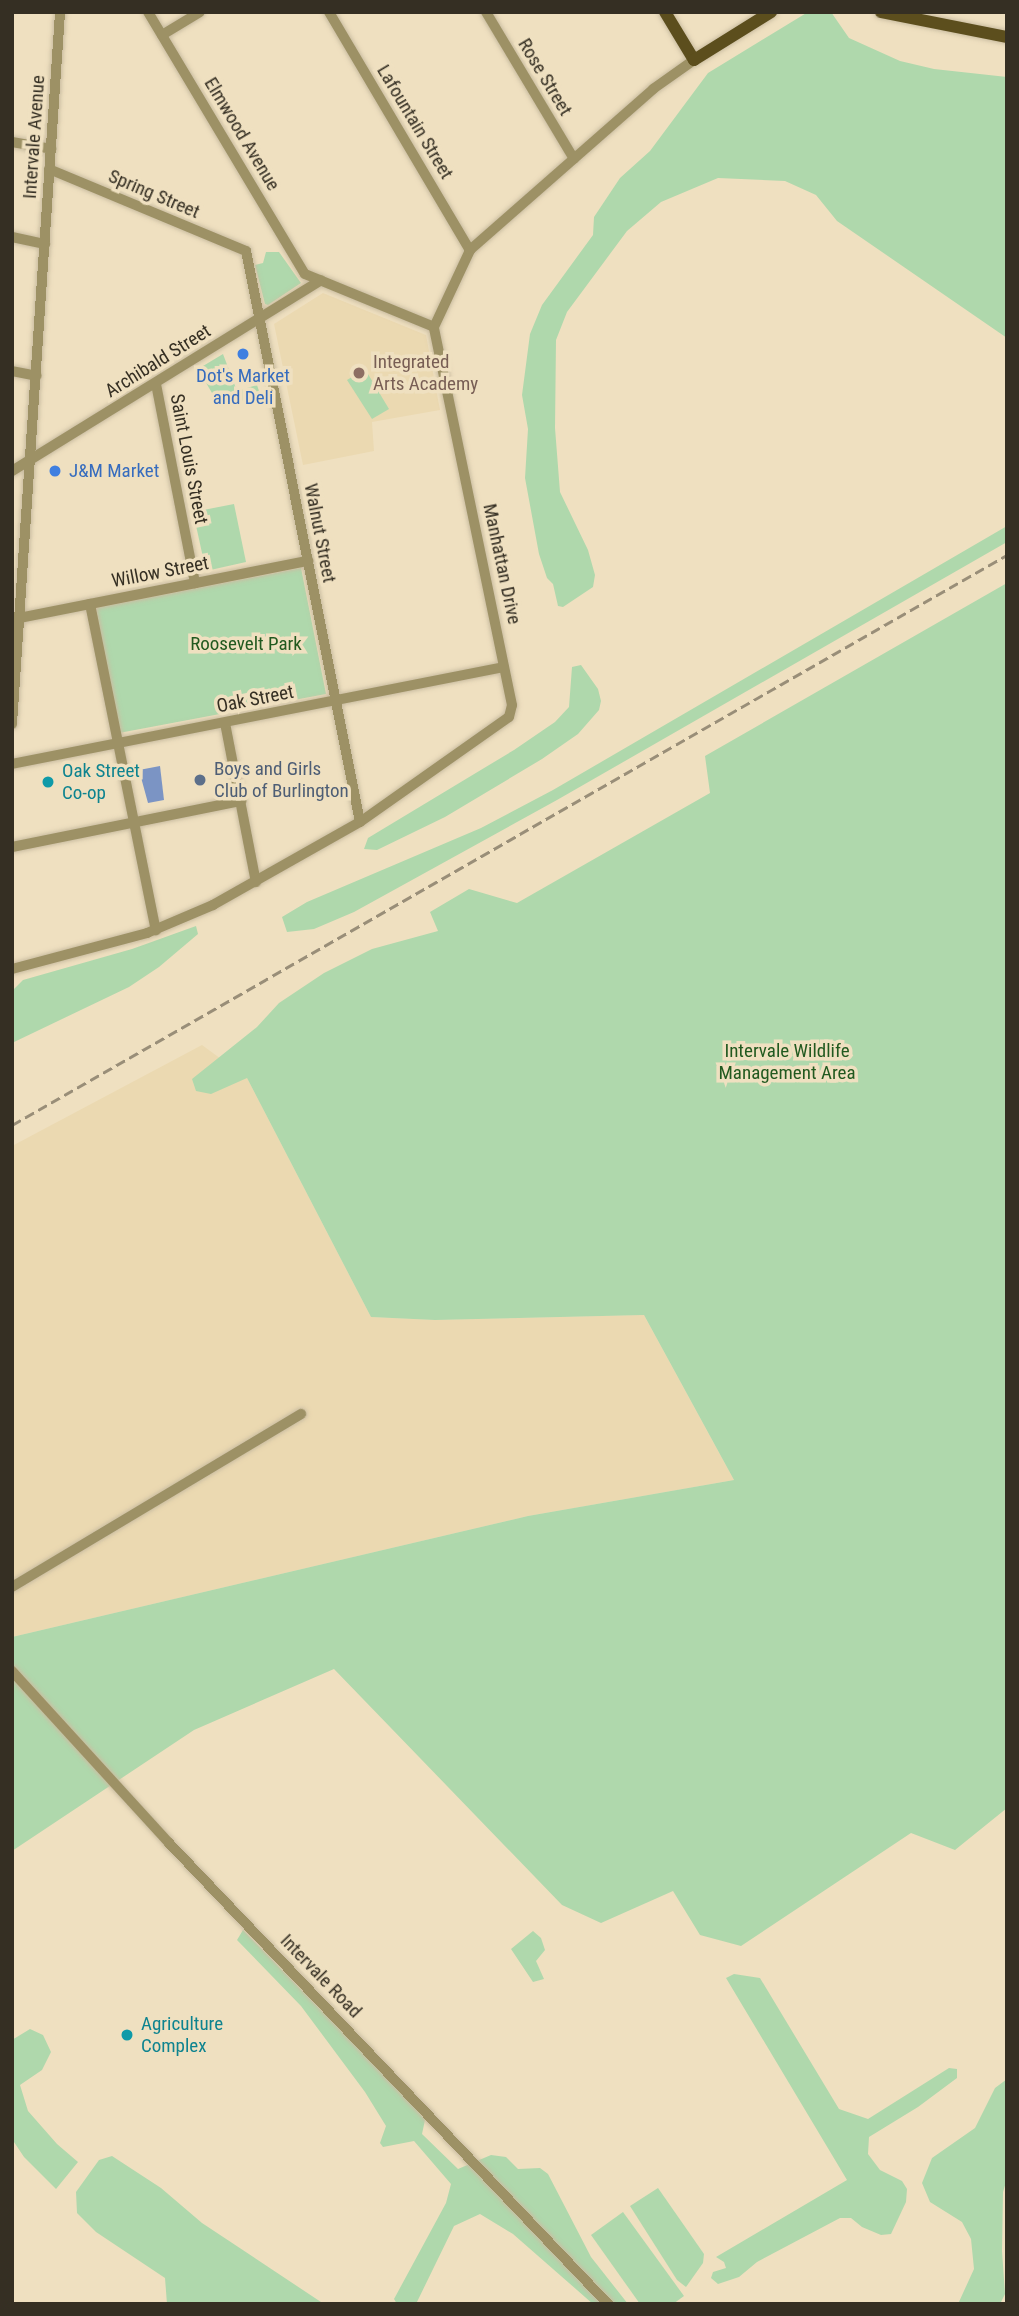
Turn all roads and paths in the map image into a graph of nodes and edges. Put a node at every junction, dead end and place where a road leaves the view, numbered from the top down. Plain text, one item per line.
1 (60, 12) edge
2 (148, 12) edge
3 (200, 12) edge
4 (329, 12) edge
5 (486, 12) edge
6 (665, 12) edge
7 (771, 12) edge
8 (881, 12) edge
9 (162, 35) junction
10 (1007, 37) edge
11 (694, 60) junction
12 (12, 142) edge
13 (51, 149) junction
14 (574, 159) junction
15 (49, 169) junction
16 (12, 237) edge
17 (45, 244) junction
18 (470, 250) junction
19 (246, 251) joint
20 (321, 280) junction
21 (259, 319) junction
22 (434, 327) junction
23 (12, 371) edge
24 (37, 376) junction
25 (156, 384) junction
26 (32, 459) junction
27 (12, 471) edge
28 (307, 561) junction
29 (195, 583) junction
30 (90, 604) junction
31 (19, 618) junction
32 (504, 667) junction
33 (335, 701) junction
34 (225, 723) junction
35 (12, 724) edge
36 (118, 744) junction
37 (12, 764) edge
38 (241, 801) junction
39 (360, 822) junction
40 (133, 823) junction
41 (12, 847) edge
42 (256, 882) junction
43 (156, 930) junction
44 (12, 969) edge
45 (301, 1414) dead end
46 (12, 1587) edge
47 (12, 1671) edge
48 (608, 2304) edge

1 - 13 street, Intervale Avenue
2 - 9 street, Elmwood Avenue
3 - 9 street
4 - 18 street, Lafountain Street
5 - 14 street, Rose Street
6 - 11 main road
7 - 11 main road
8 - 10 main road
9 - 20 street, Elmwood Avenue
11 - 14 street
12 - 13 street
13 - 15 street, Intervale Avenue
14 - 18 street
15 - 17 street, Intervale Avenue
15 - 19 street, Spring Street
16 - 17 street
17 - 24 street, Intervale Avenue
18 - 22 street
19 - 21 street, Walnut Street
20 - 21 street, Archibald Street
20 - 22 street
21 - 25 street, Archibald Street
21 - 28 street, Walnut Street
22 - 32 street, Manhattan Drive
23 - 24 street
24 - 26 street, Intervale Avenue
25 - 26 street, Archibald Street
25 - 29 street, Saint Louis Street
26 - 27 street, Archibald Street
26 - 31 street, Intervale Avenue
28 - 29 street, Willow Street
28 - 33 street, Walnut Street
29 - 30 street, Willow Street
30 - 31 street, Willow Street
30 - 36 street
31 - 35 street, Intervale Avenue
32 - 33 street, Oak Street
32 - 39 street, Manhattan Drive
33 - 34 street, Oak Street
33 - 39 street, Walnut Street
34 - 36 street, Oak Street
34 - 38 street
36 - 37 street, Oak Street
36 - 40 street
38 - 40 street
38 - 42 street
39 - 42 street, Manhattan Drive
40 - 41 street
40 - 43 street
42 - 43 street, Manhattan Drive
43 - 44 street, Manhattan Drive
45 - 46 street
47 - 48 street, Intervale Road

